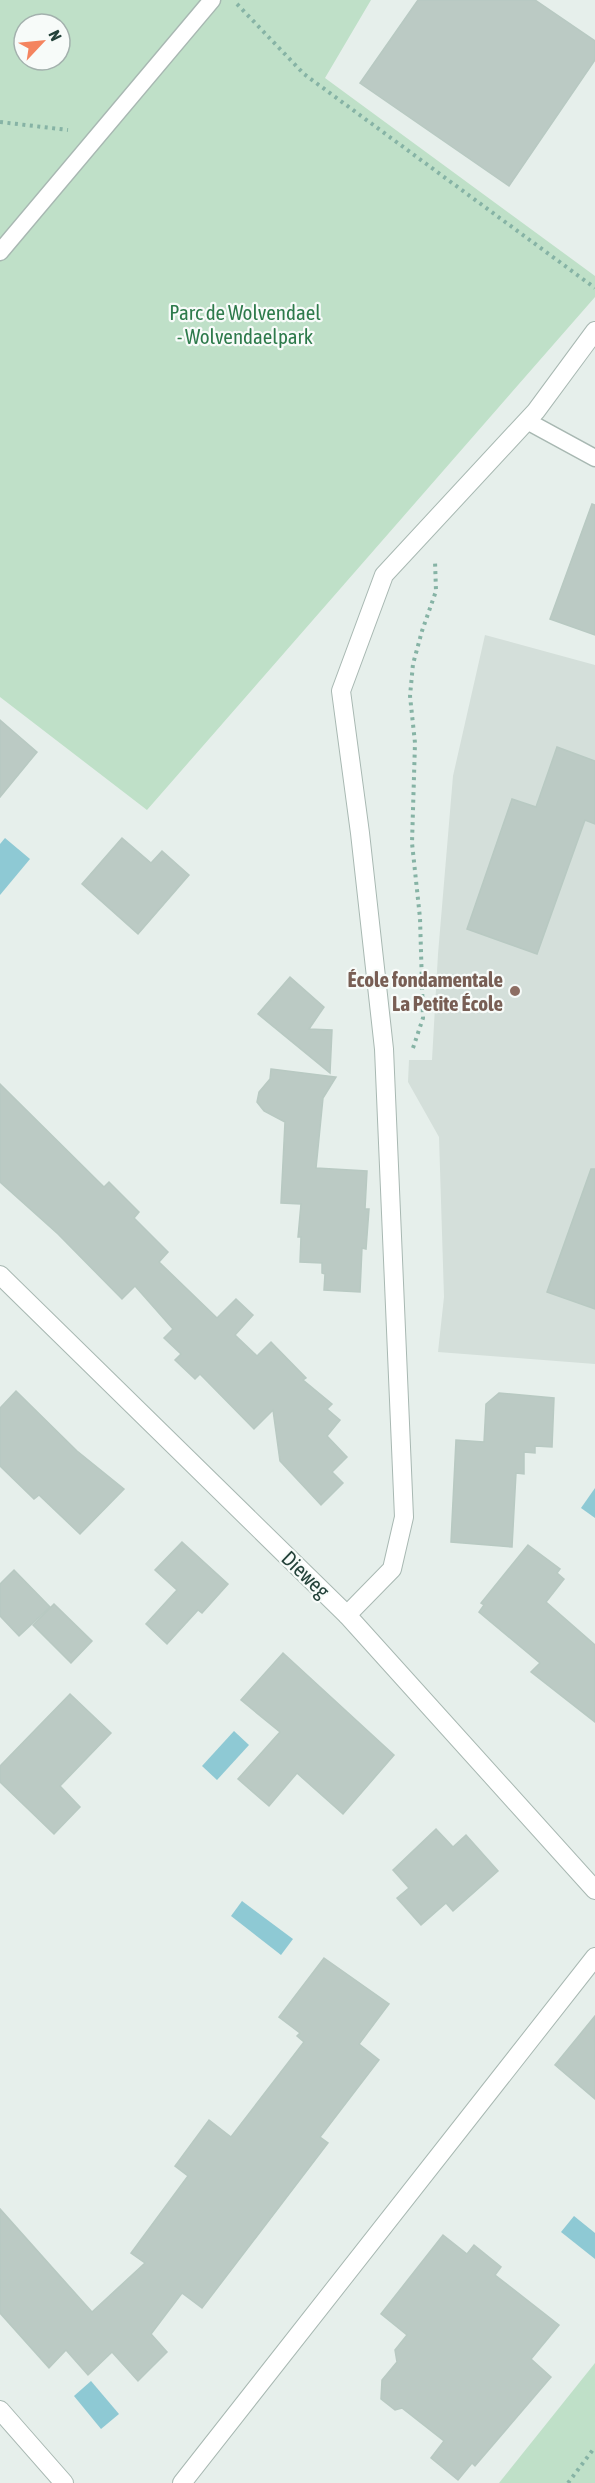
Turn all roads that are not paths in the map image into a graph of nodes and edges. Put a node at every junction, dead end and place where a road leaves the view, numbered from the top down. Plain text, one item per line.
1 (212, 0) edge
2 (0, 252) edge
3 (595, 331) edge
4 (527, 421) junction
5 (595, 458) edge
6 (0, 1275) edge
7 (347, 1615) junction
8 (595, 1890) edge
9 (595, 1957) edge
10 (0, 2410) edge
11 (64, 2483) edge
12 (182, 2483) edge

1 - 2 lane
3 - 4 street
4 - 5 lane
4 - 7 street
6 - 7 street, Dieweg
7 - 8 street, Dieweg
9 - 12 street
10 - 11 street

